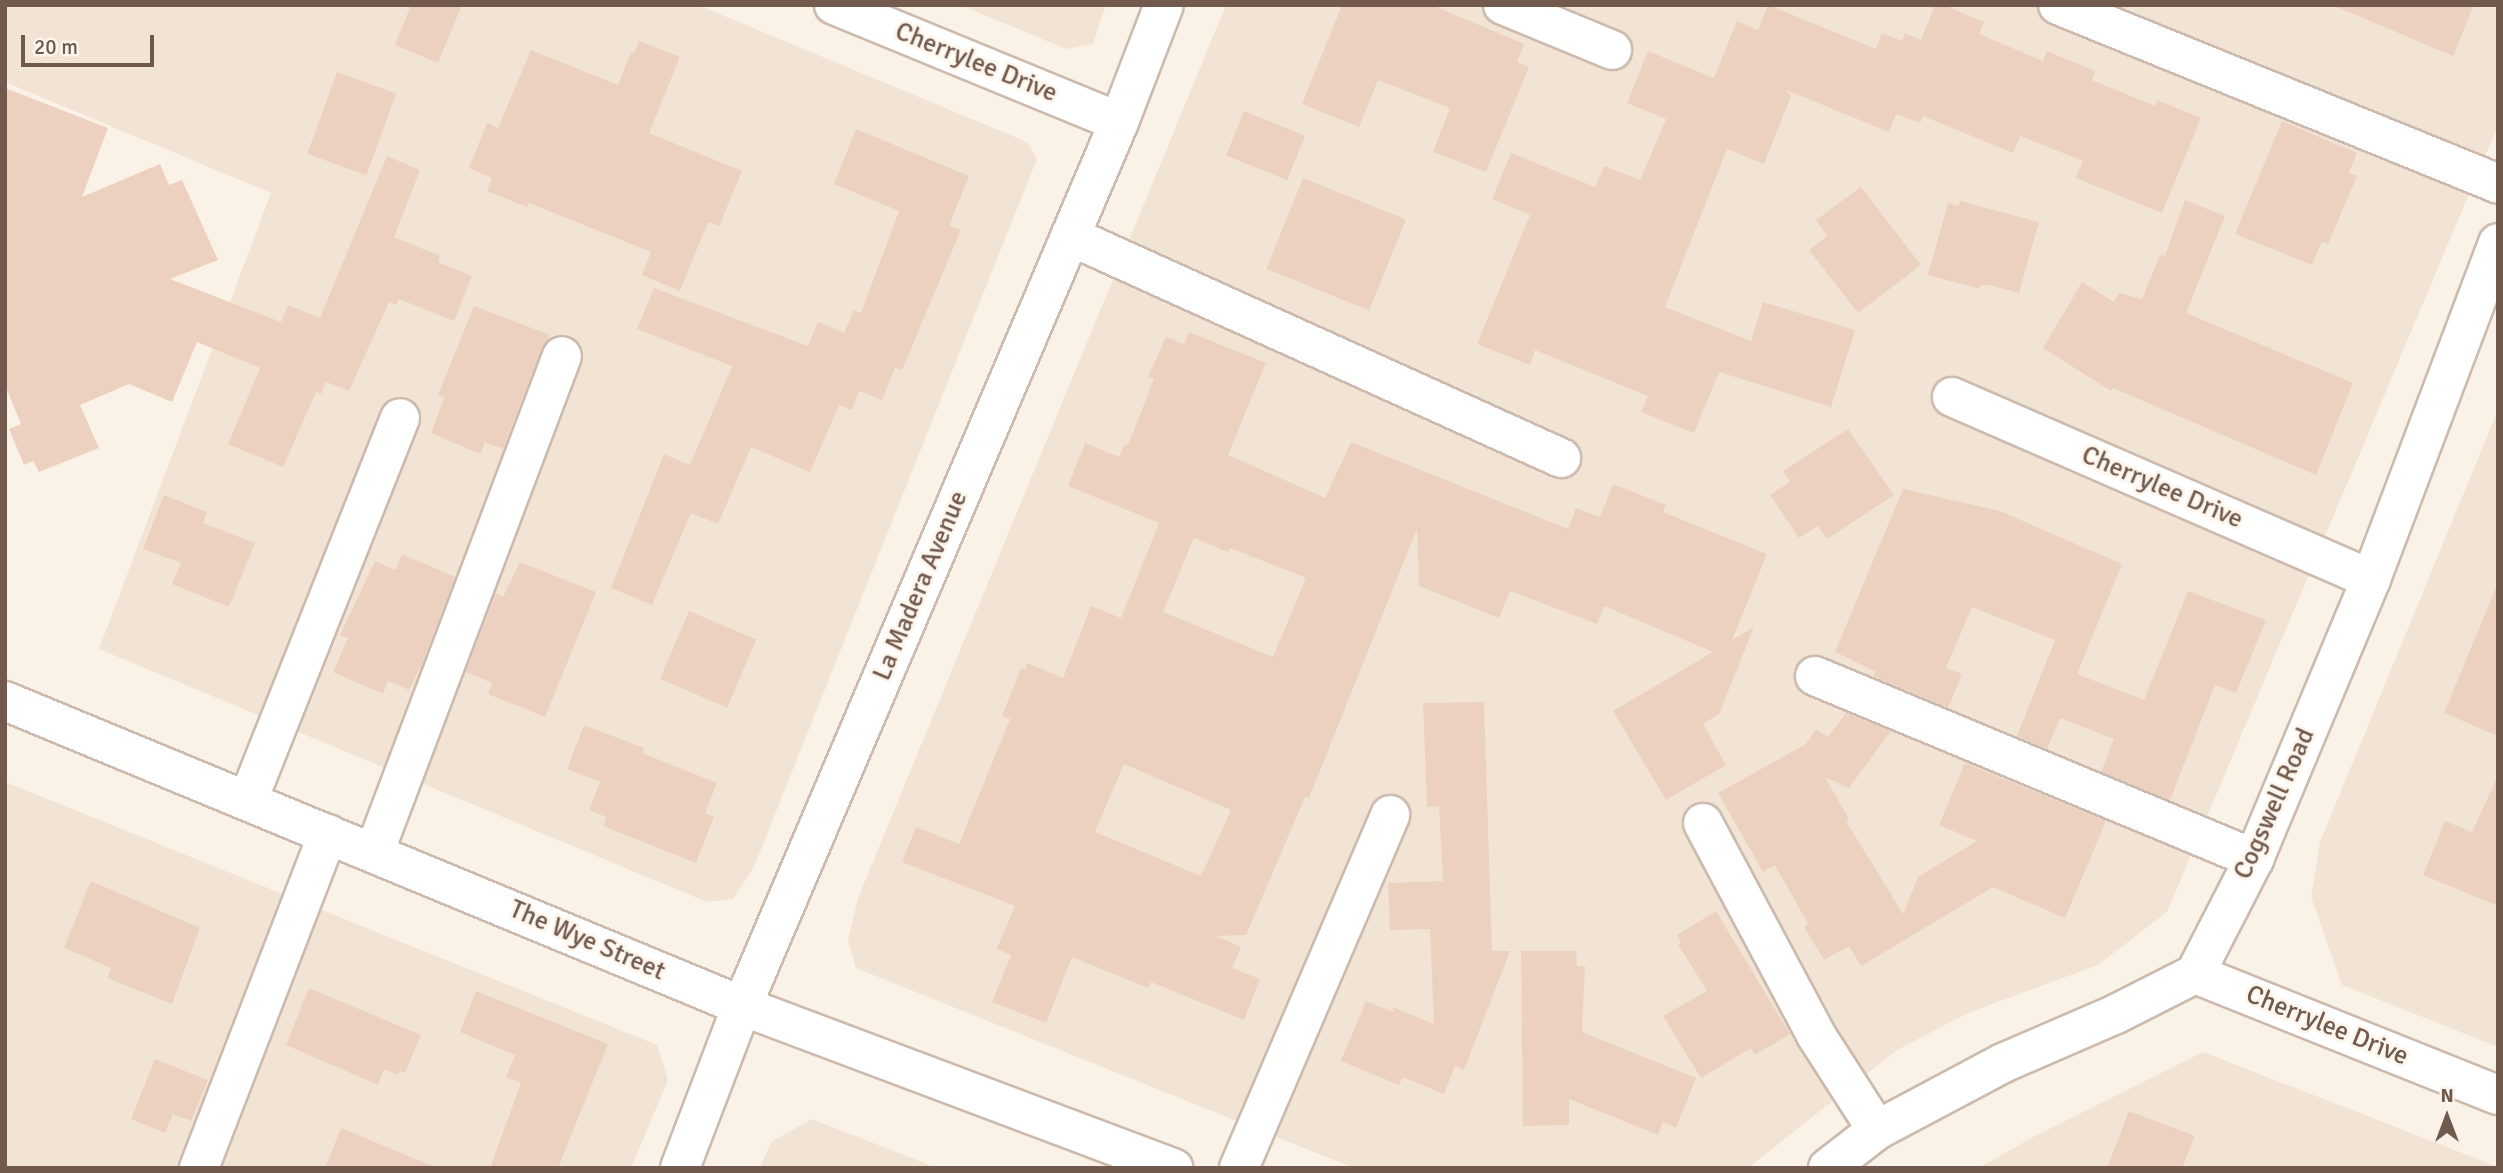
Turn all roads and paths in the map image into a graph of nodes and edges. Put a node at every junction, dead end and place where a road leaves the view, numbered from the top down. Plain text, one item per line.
1 (834, 5) edge
2 (1164, 5) edge
3 (1503, 5) edge
4 (2058, 5) edge
5 (1612, 50) dead end
6 (1119, 122) junction
7 (2498, 184) edge
8 (1070, 236) junction
9 (2498, 243) edge
10 (562, 356) dead end
11 (1952, 397) dead end
12 (400, 418) dead end
13 (1561, 458) dead end
14 (2371, 579) junction
15 (1815, 676) dead end
16 (5, 701) edge
17 (248, 800) junction
18 (1390, 815) dead end
19 (1703, 823) dead end
20 (328, 834) junction
21 (374, 853) junction
22 (2253, 859) junction
23 (2195, 974) junction
24 (742, 1006) junction
25 (2498, 1095) edge
26 (1877, 1130) junction
27 (200, 1168) edge
28 (680, 1168) edge
29 (1174, 1168) edge
30 (1239, 1168) edge
31 (1828, 1168) edge

1 - 6 street, Cherrylee Drive
2 - 6 street, La Madera Avenue
3 - 5 street
4 - 7 street
6 - 8 street, La Madera Avenue
8 - 13 street
8 - 24 street, La Madera Avenue
9 - 14 street, Cogswell Road
10 - 21 street
11 - 14 street, Cherrylee Drive
12 - 17 street
14 - 22 street, Cogswell Road
15 - 22 street
16 - 17 street, The Wye Street
17 - 20 street, The Wye Street
18 - 30 street
19 - 26 street
20 - 21 street, The Wye Street
20 - 27 street
21 - 24 street, The Wye Street
22 - 23 street, Cogswell Road
23 - 25 street, Cherrylee Drive
23 - 26 street
24 - 28 street, La Madera Avenue
24 - 29 street, The Wye Street
26 - 31 street

